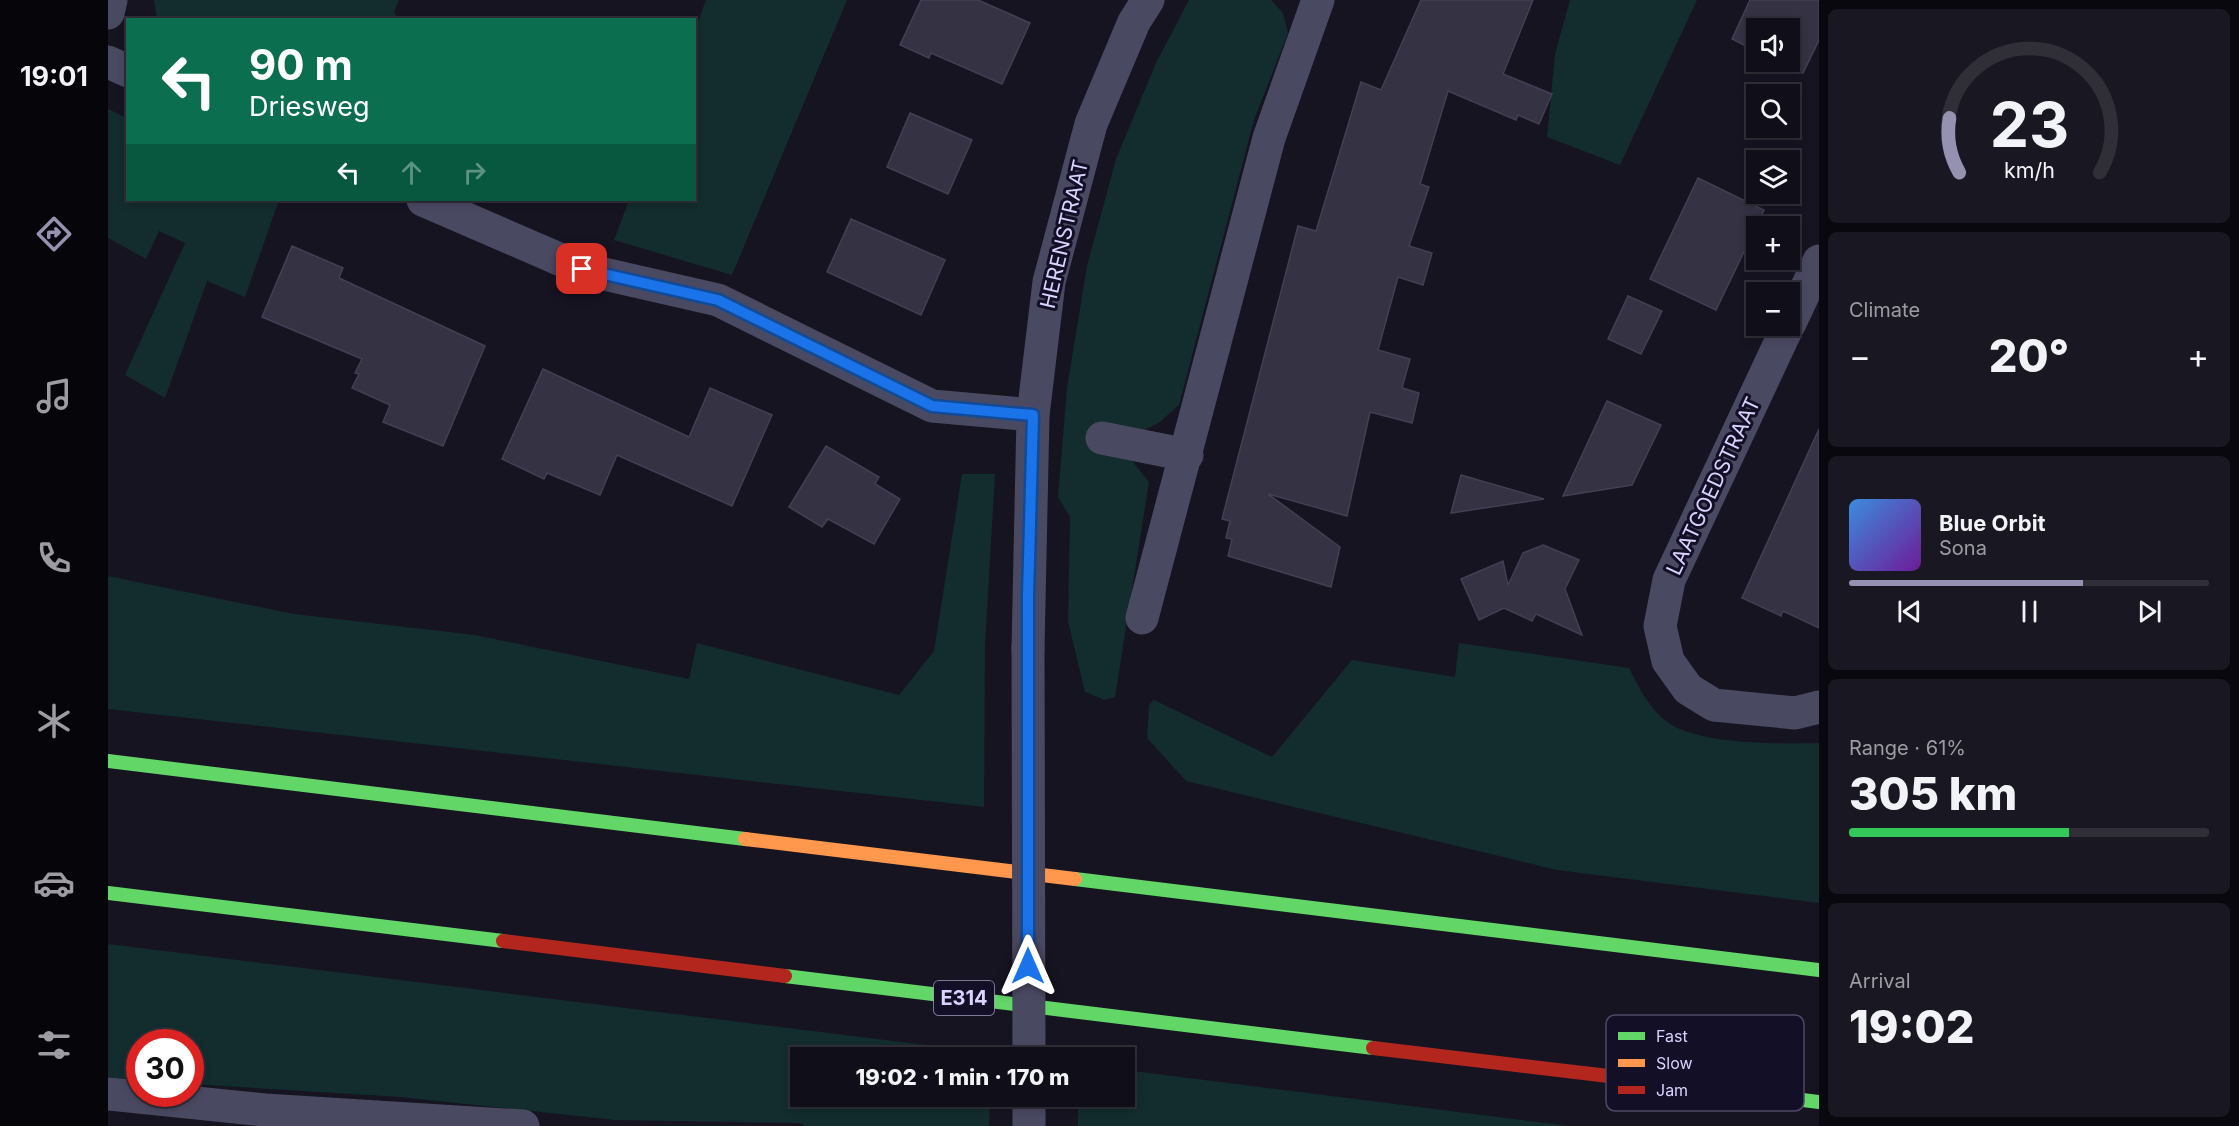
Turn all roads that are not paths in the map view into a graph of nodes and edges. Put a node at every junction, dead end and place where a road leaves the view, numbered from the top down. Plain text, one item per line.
1 (111, 0) edge
2 (1148, 0) edge
3 (1313, 2) edge
4 (108, 13) edge
5 (108, 62) edge
6 (126, 70) edge
7 (425, 201) edge
8 (1819, 261) edge
9 (1800, 301) edge
10 (1783, 336) edge
11 (1033, 415) junction
12 (1102, 438) dead end
13 (1187, 455) junction
14 (1142, 618) dead end
15 (1819, 707) edge
16 (108, 761) edge
17 (108, 893) edge
18 (1819, 970) edge
19 (1029, 1047) edge
20 (1606, 1076) edge
21 (108, 1094) edge
22 (1804, 1100) edge
23 (1819, 1102) edge
24 (1029, 1107) edge
25 (267, 1118) edge
26 (523, 1126) edge
27 (1029, 1126) edge

1 - 4 street
2 - 11 street, HERENSTRAAT
3 - 13 street
5 - 6 street
7 - 11 street
8 - 9 street, LAATGOEDSTRAAT
10 - 15 street, LAATGOEDSTRAAT
11 - 19 street, HERENSTRAAT, bridge
12 - 13 street
13 - 14 street
16 - 18 highway
17 - 20 highway, E314
21 - 25 street
22 - 23 highway, E314
24 - 27 street
25 - 26 street

